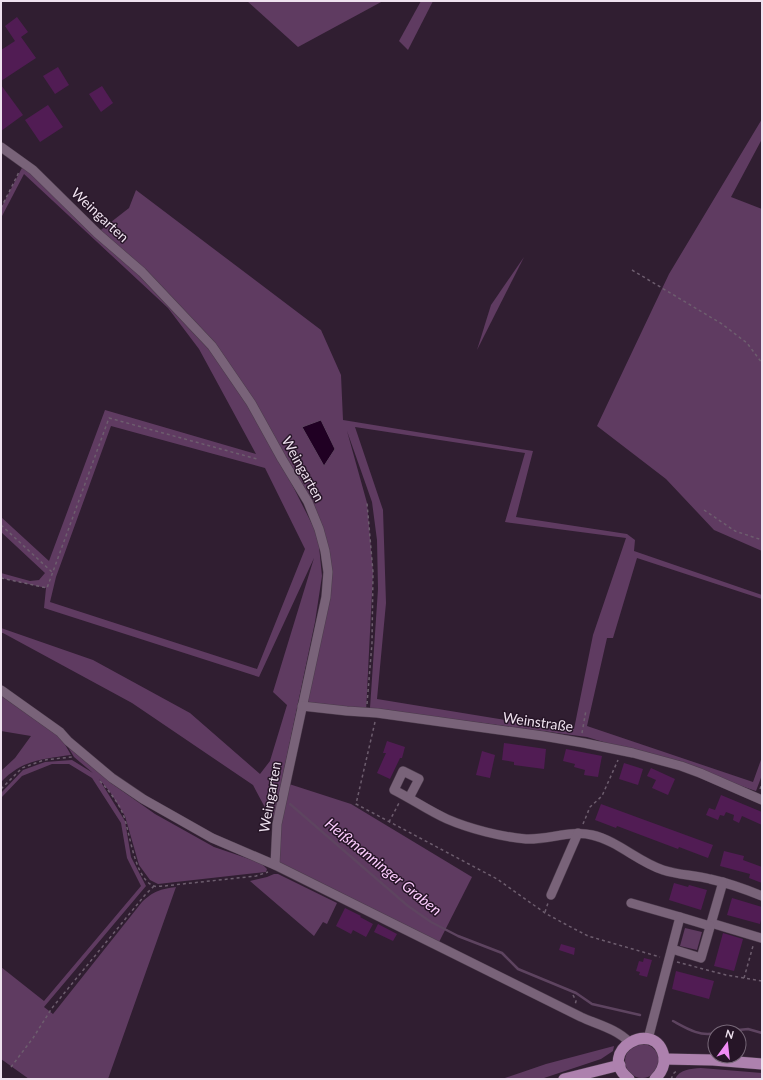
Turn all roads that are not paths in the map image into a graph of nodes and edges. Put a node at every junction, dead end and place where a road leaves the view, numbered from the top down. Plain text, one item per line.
1 (1, 147) edge
2 (1, 690) edge
3 (302, 706) junction
4 (407, 796) road end
5 (762, 800) edge
6 (579, 834) junction
7 (274, 865) junction
8 (723, 882) junction
9 (551, 895) road end
10 (762, 896) edge
11 (632, 903) dead end
12 (680, 918) junction
13 (710, 924) junction
14 (758, 937) road end
15 (672, 949) junction
16 (648, 1039) junction
17 (629, 1042) junction
18 (664, 1059) junction
19 (762, 1064) edge
20 (620, 1065) junction
21 (564, 1079) edge
22 (629, 1079) edge
23 (654, 1079) edge

1 - 3 street, Weingarten
2 - 7 street
3 - 5 street, Weinstraße
3 - 7 street, Weingarten
4 - 6 street
6 - 8 street
6 - 9 street
7 - 17 street
8 - 10 street
8 - 13 street
11 - 12 street
12 - 13 street
12 - 15 street
13 - 14 street
13 - 15 street
15 - 16 street
16 - 17 main road
16 - 18 main road
17 - 20 main road
18 - 19 main road
18 - 23 main road
20 - 21 main road
20 - 22 main road

